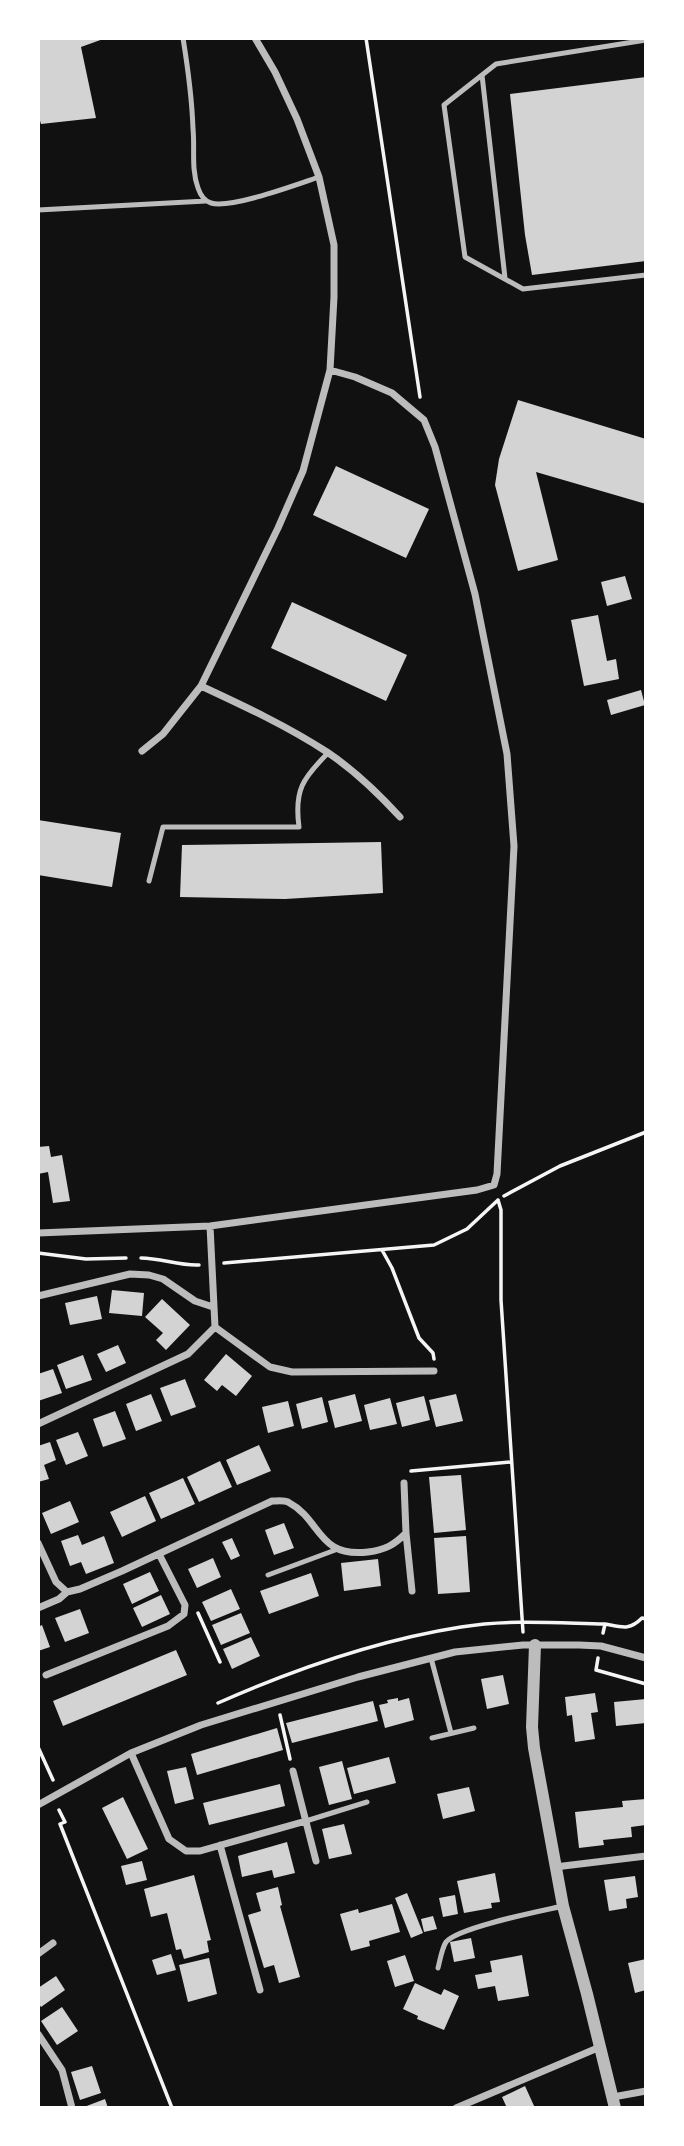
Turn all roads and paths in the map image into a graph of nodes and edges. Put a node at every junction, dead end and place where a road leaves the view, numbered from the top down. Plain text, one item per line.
1 (183, 38) edge
2 (255, 38) edge
3 (366, 38) edge
4 (646, 40) edge
5 (482, 75) junction
6 (319, 177) junction
7 (206, 201) junction
8 (38, 210) edge
9 (646, 275) edge
10 (505, 278) junction
11 (330, 370) junction
12 (424, 419) junction
13 (201, 686) junction
14 (142, 751) dead end
15 (328, 752) junction
16 (400, 817) dead end
17 (149, 881) dead end
18 (646, 1132) edge
19 (498, 1200) junction
20 (209, 1226) junction
21 (38, 1233) edge
22 (381, 1250) junction
23 (38, 1253) edge
24 (126, 1258) dead end
25 (139, 1258) dead end
26 (213, 1264) junction
27 (38, 1296) edge
28 (213, 1307) junction
29 (215, 1326) junction
30 (434, 1371) joint
31 (38, 1424) edge
32 (511, 1462) junction
33 (404, 1483) joint
34 (406, 1533) junction
35 (38, 1544) edge
36 (338, 1549) junction
37 (159, 1553) junction
38 (268, 1575) dead end
39 (412, 1591) dead end
40 (67, 1592) junction
41 (38, 1608) edge
42 (646, 1619) edge
43 (202, 1622) dead end
44 (605, 1624) dead end
45 (529, 1645) junction
46 (431, 1658) junction
47 (646, 1658) edge
48 (220, 1662) dead end
49 (46, 1675) dead end
50 (276, 1700) junction
51 (474, 1728) dead end
52 (451, 1733) junction
53 (432, 1738) dead end
54 (38, 1747) edge
55 (131, 1753) junction
56 (293, 1771) joint
57 (53, 1779) dead end
58 (367, 1802) dead end
59 (38, 1805) edge
60 (60, 1812) dead end
61 (306, 1821) junction
62 (220, 1846) junction
63 (646, 1856) edge
64 (316, 1861) dead end
65 (555, 1867) junction
66 (563, 1906) junction
67 (53, 1943) dead end
68 (38, 1954) edge
69 (438, 1968) dead end
70 (260, 1990) dead end
71 (38, 2034) edge
72 (600, 2047) junction
73 (646, 2091) edge
74 (614, 2102) edge
75 (72, 2108) edge
76 (172, 2108) edge
77 (456, 2108) edge

1 - 7 lane
2 - 6 street
3 - 12 path
4 - 5 lane
5 - 10 lane
5 - 10 lane
6 - 7 lane
6 - 11 street
7 - 8 lane
9 - 10 lane
11 - 12 street
11 - 13 street
12 - 20 street
13 - 14 street
13 - 15 street
15 - 16 street
15 - 17 lane
18 - 19 path
19 - 22 path
19 - 32 path
20 - 21 street
20 - 26 street
22 - 26 path
22 - 30 path
23 - 24 path
25 - 26 path
26 - 28 street
27 - 28 street
28 - 29 street
29 - 30 street
29 - 31 street
32 - 33 path
32 - 45 path
33 - 34 street
34 - 36 street
34 - 39 street
35 - 40 street
36 - 37 street
36 - 38 lane
37 - 40 street
37 - 49 street
40 - 41 street
42 - 44 path
43 - 48 path
45 - 46 street
45 - 47 street
45 - 65 street
46 - 50 street
46 - 52 lane
50 - 55 street
50 - 56 path
51 - 52 lane
52 - 53 lane
54 - 57 path
55 - 59 street
55 - 62 street
56 - 61 street
58 - 61 lane
60 - 76 path
61 - 62 street
61 - 64 street
62 - 70 street
63 - 65 street
65 - 66 street
66 - 69 lane
66 - 72 street
67 - 68 street
71 - 75 street
72 - 74 street
72 - 77 street
73 - 74 street

